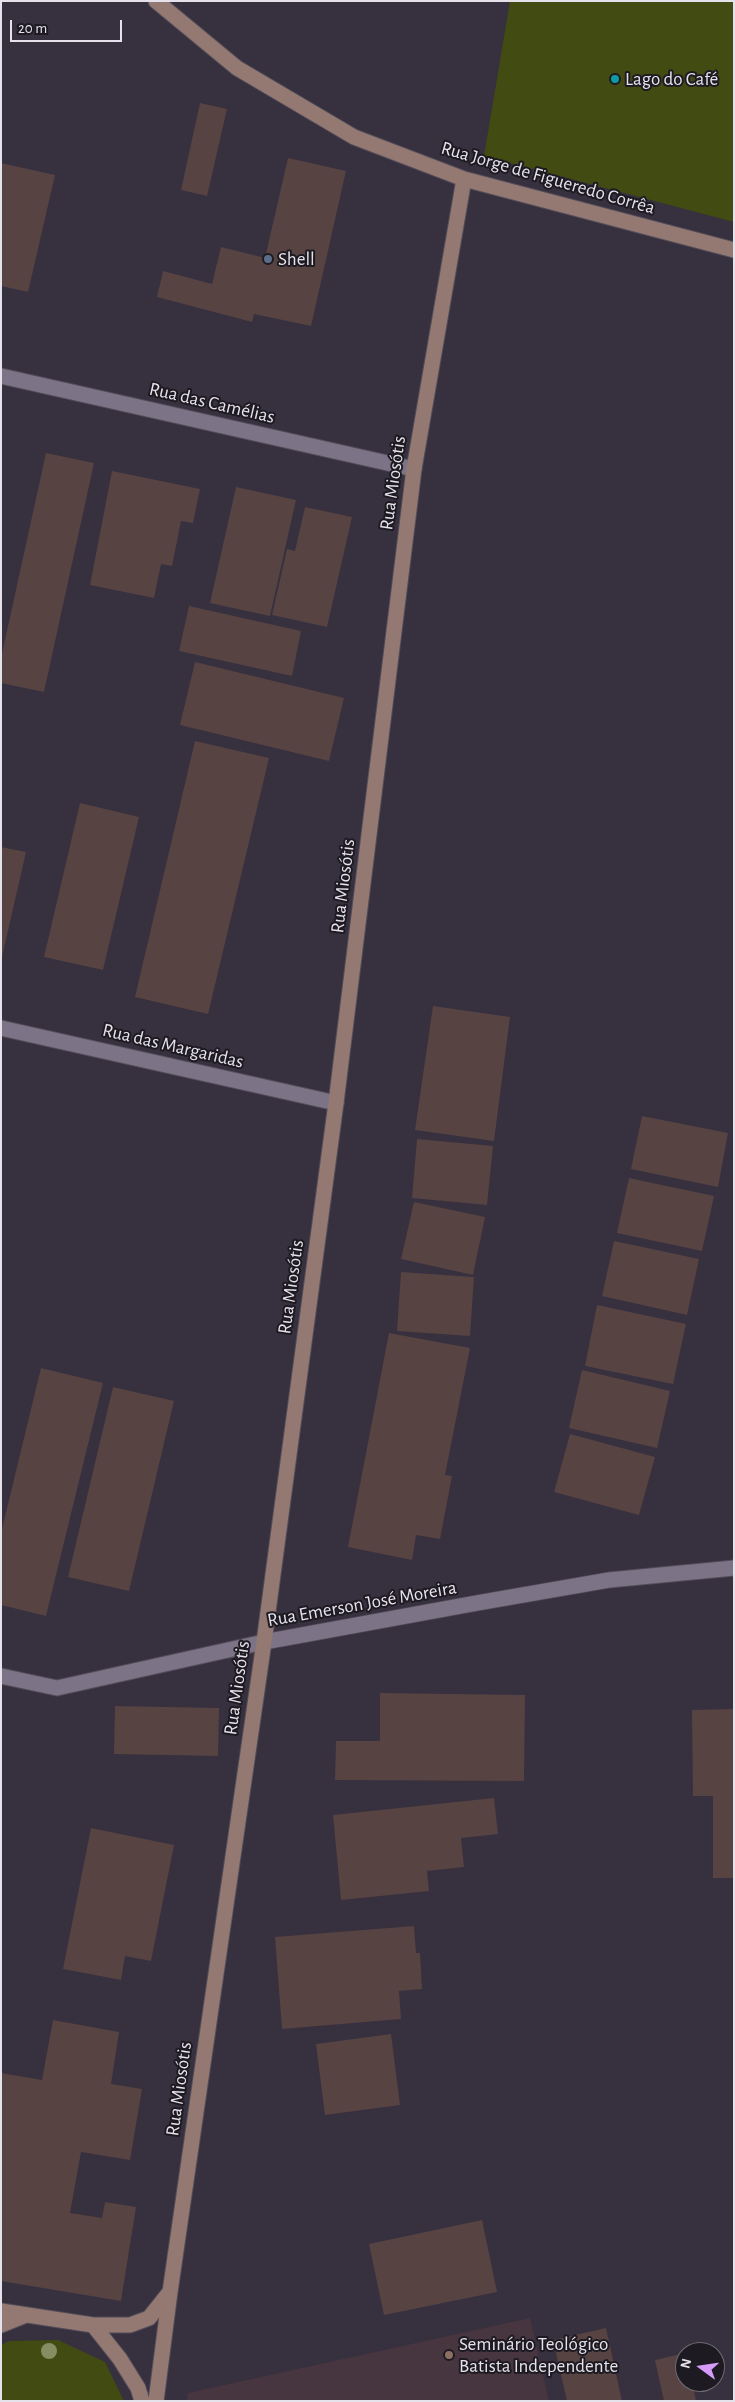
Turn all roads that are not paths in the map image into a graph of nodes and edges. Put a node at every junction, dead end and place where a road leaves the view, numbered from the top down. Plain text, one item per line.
1 (156, 1) edge
2 (464, 179) junction
3 (734, 250) edge
4 (1, 376) edge
5 (414, 469) junction
6 (1, 1028) edge
7 (336, 1103) junction
8 (734, 1568) edge
9 (264, 1642) junction
10 (1, 1676) edge
11 (170, 2292) junction
12 (1, 2311) edge
13 (28, 2315) junction
14 (1, 2325) edge
15 (93, 2325) junction
16 (142, 2401) edge
17 (156, 2401) edge

1 - 2 street, Rua Jorge de Figueredo Corrêa
2 - 3 street, Rua Jorge de Figueredo Corrêa
2 - 5 street, Rua Miosótis
4 - 5 street, Rua das Camélias
5 - 7 street, Rua Miosótis
6 - 7 street, Rua das Margaridas
7 - 9 street, Rua Miosótis
8 - 9 street, Rua Emerson José Moreira
9 - 10 street, Rua Emerson José Moreira
9 - 11 street, Rua Miosótis
11 - 15 street
11 - 17 street, Rua Miosótis
12 - 13 street
13 - 14 street
13 - 15 street
15 - 16 street

